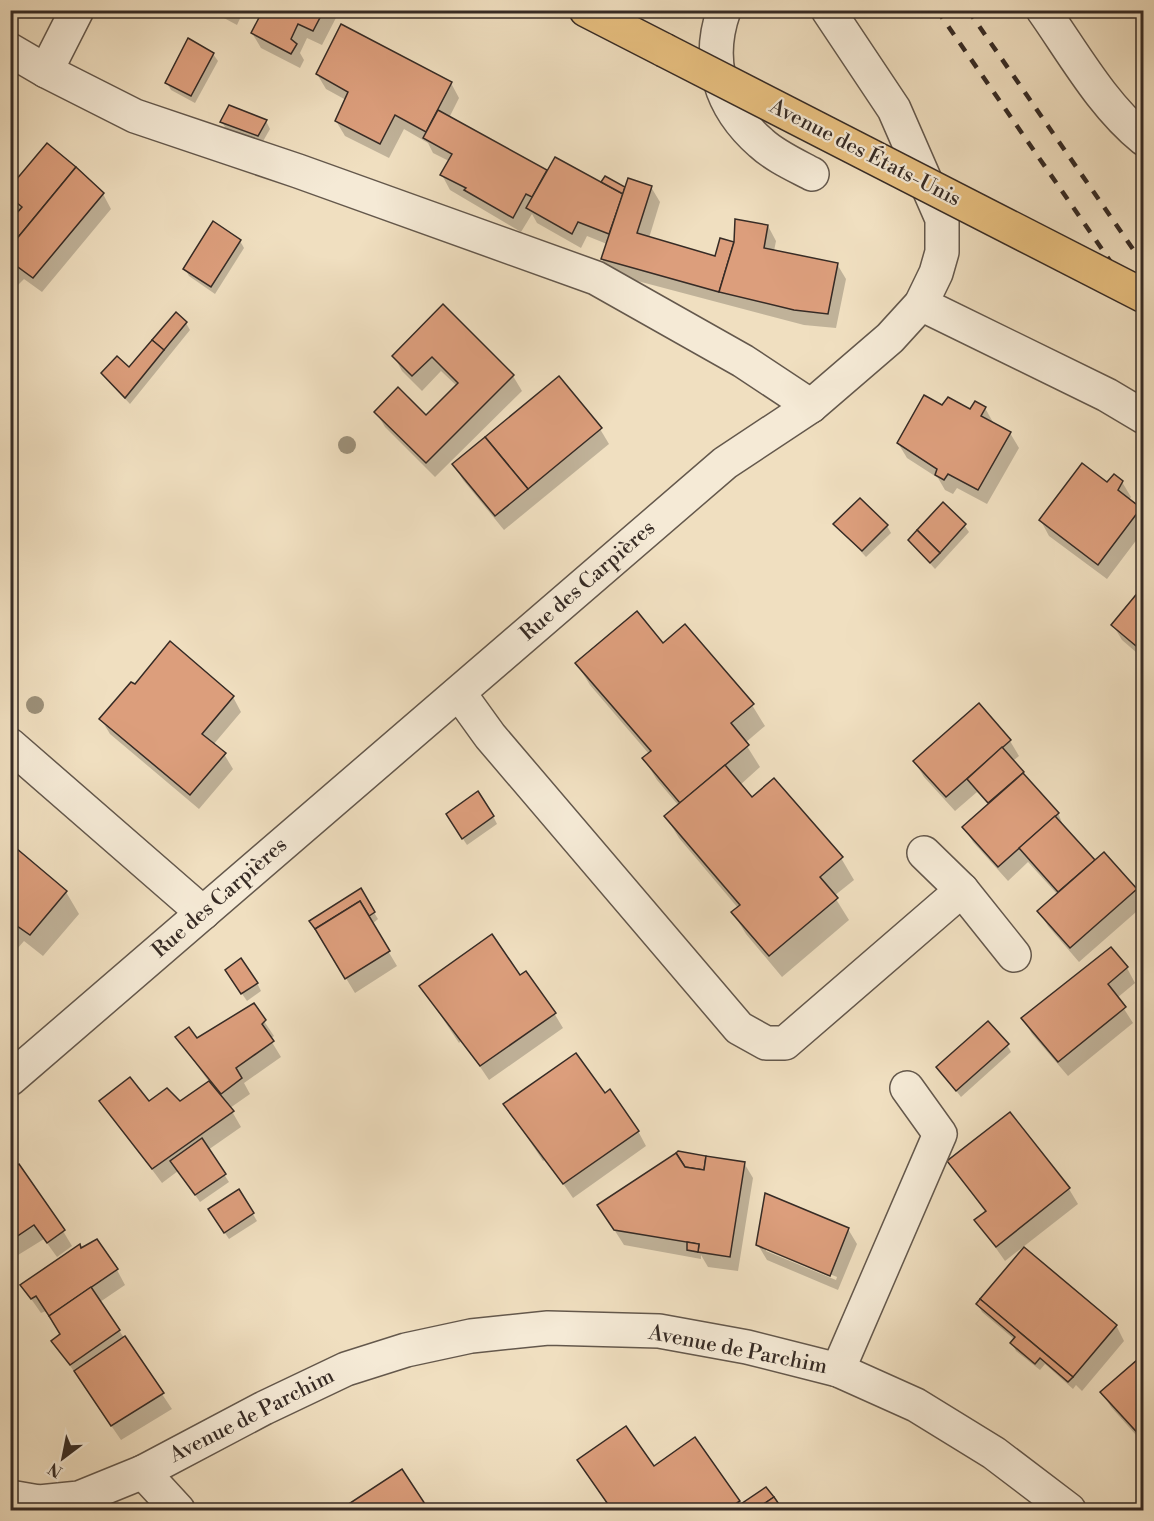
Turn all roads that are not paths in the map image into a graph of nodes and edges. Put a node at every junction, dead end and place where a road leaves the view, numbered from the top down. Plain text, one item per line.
1 (77, 10) edge
2 (586, 10) edge
3 (724, 10) edge
4 (828, 10) edge
5 (1043, 10) edge
6 (10, 50) edge
7 (46, 71) junction
8 (1143, 139) edge
9 (812, 174) dead end
10 (1143, 296) edge
11 (921, 304) junction
12 (812, 406) junction
13 (1143, 417) edge
14 (459, 693) junction
15 (10, 745) edge
16 (924, 853) dead end
17 (962, 890) junction
18 (203, 913) junction
19 (1014, 955) dead end
20 (10, 1079) edge
21 (907, 1088) dead end
22 (838, 1370) junction
23 (143, 1472) junction
24 (10, 1497) edge
25 (178, 1510) edge
26 (1070, 1510) edge

1 - 7 street
2 - 10 main road, Avenue des États-Unis, bridge
3 - 9 street
4 - 11 street, Rue des Carpières
5 - 8 street
6 - 7 street
7 - 12 street
11 - 12 street, Rue des Carpières
11 - 13 street
12 - 14 street, Rue des Carpières
14 - 17 street
14 - 18 street, Rue des Carpières
15 - 18 street
16 - 17 street
17 - 19 street
18 - 20 street, Rue des Carpières
21 - 22 street
22 - 23 street, Avenue de Parchim
22 - 26 street, Avenue de Parchim
23 - 24 street, Avenue de Parchim
23 - 25 street

